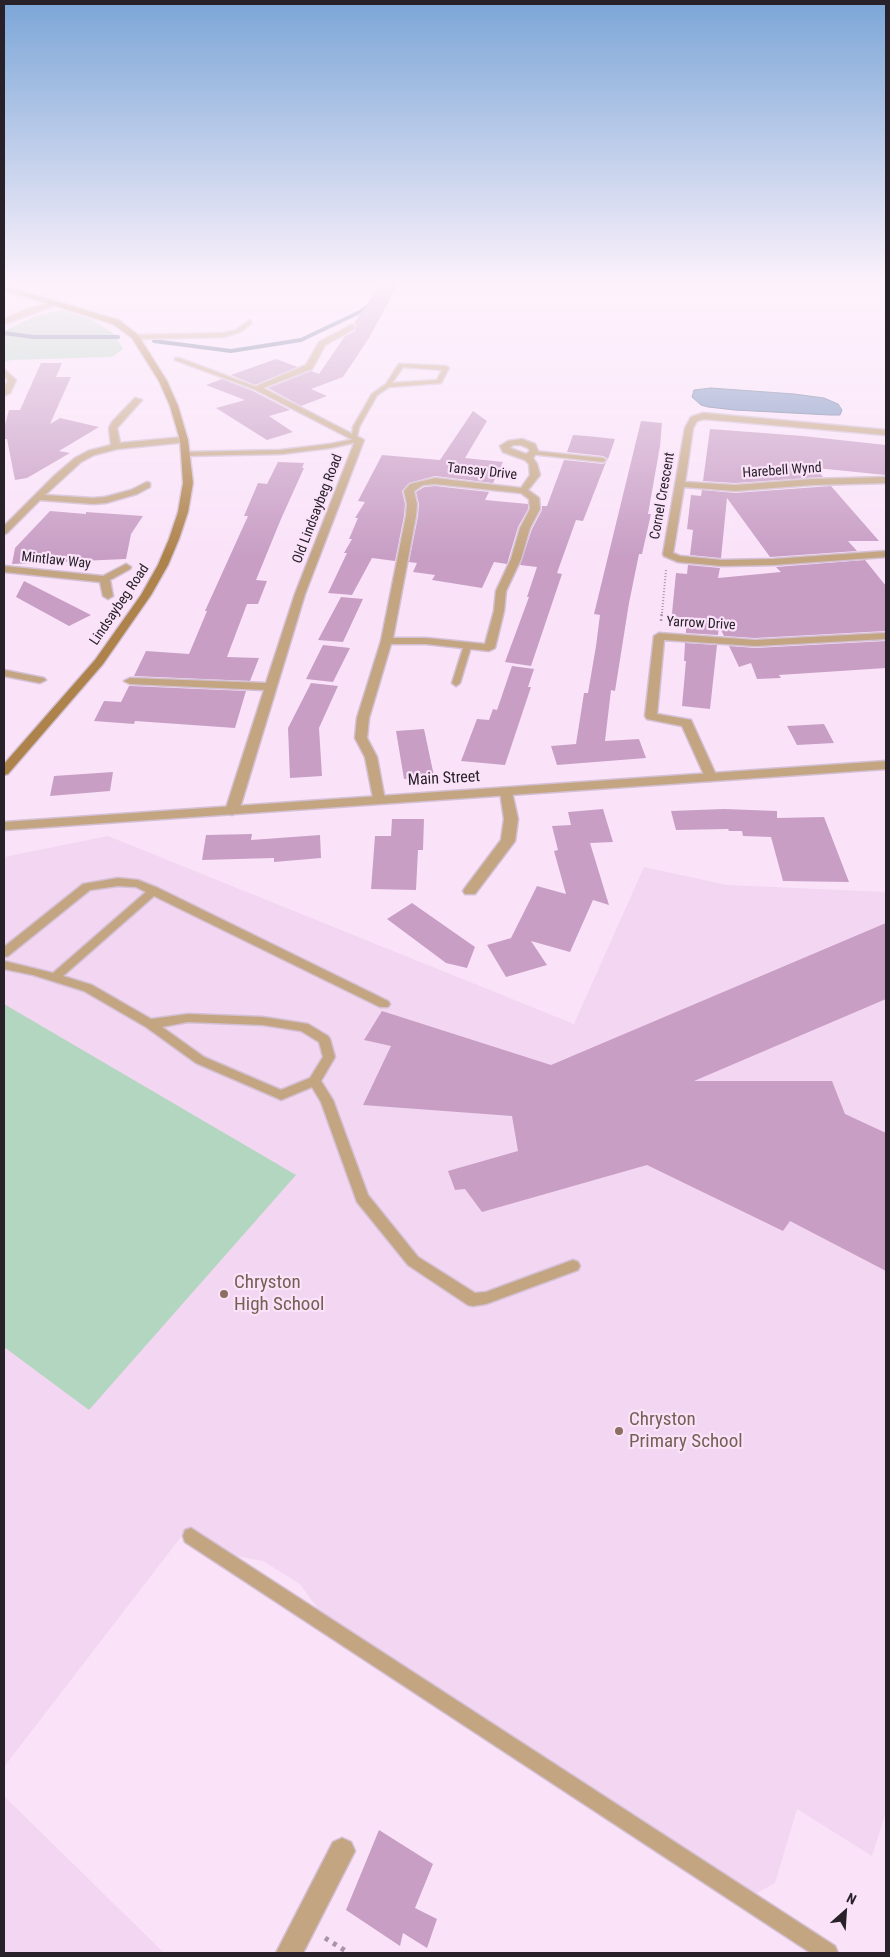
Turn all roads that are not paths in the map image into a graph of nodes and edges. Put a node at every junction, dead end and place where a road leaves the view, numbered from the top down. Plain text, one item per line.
1 (6, 373) edge
2 (158, 373) edge
3 (216, 373) edge
4 (293, 373) edge
5 (396, 373) edge
6 (443, 373) edge
7 (388, 385) junction
8 (256, 388) junction
9 (4, 394) edge
10 (138, 400) dead end
11 (886, 433) edge
12 (357, 438) junction
13 (184, 440) junction
14 (116, 446) junction
15 (185, 454) junction
16 (531, 455) joint
17 (603, 460) dead end
18 (886, 480) edge
19 (680, 484) junction
20 (147, 485) dead end
21 (523, 490) junction
22 (38, 497) junction
23 (4, 531) edge
24 (886, 554) edge
25 (126, 567) dead end
26 (4, 569) edge
27 (105, 579) junction
28 (108, 596) dead end
29 (886, 636) edge
30 (387, 641) junction
31 (467, 646) junction
32 (191, 670) dead end
33 (4, 673) edge
34 (40, 680) dead end
35 (130, 681) dead end
36 (456, 683) dead end
37 (186, 684) junction
38 (271, 687) junction
39 (886, 765) edge
40 (4, 771) edge
41 (711, 778) junction
42 (506, 792) junction
43 (379, 800) junction
44 (232, 811) junction
45 (4, 826) edge
46 (154, 891) junction
47 (470, 891) dead end
48 (4, 953) edge
49 (4, 965) edge
50 (55, 977) junction
51 (384, 1004) dead end
52 (150, 1024) junction
53 (314, 1082) junction
54 (573, 1266) dead end
55 (191, 1536) dead end
56 (342, 1851) dead end
57 (289, 1953) edge
58 (828, 1953) edge

1 - 9 street
2 - 13 main road, Lindsaybeg Road
3 - 8 lane
4 - 8 street
5 - 7 lane
6 - 7 lane
7 - 12 lane
8 - 12 street, Old Lindsaybeg Road
10 - 14 street
11 - 19 street, Cornel Crescent
12 - 15 lane
12 - 38 street, Old Lindsaybeg Road
13 - 14 street
13 - 15 main road, Lindsaybeg Road
14 - 22 street
15 - 40 main road, Lindsaybeg Road
16 - 17 lane
16 - 21 street
18 - 19 street, Harebell Wynd
19 - 24 street, Cornel Crescent
20 - 22 street
21 - 30 street, Tansay Drive
21 - 31 street, Tansay Drive
22 - 23 street
25 - 27 street, Mintlaw Way
26 - 27 street, Mintlaw Way
27 - 28 street, Mintlaw Way
29 - 41 street, Yarrow Drive
30 - 31 street, Tansay Drive
30 - 43 street, Tansay Drive
31 - 36 lane
32 - 37 street
33 - 34 street
35 - 37 street
37 - 38 street
38 - 44 street, Old Lindsaybeg Road
39 - 41 street, Main Street
41 - 42 street, Main Street
42 - 43 street, Main Street
42 - 47 street
43 - 44 street, Main Street
44 - 45 street, Main Street
46 - 48 lane
46 - 50 lane
46 - 51 lane
49 - 50 lane
50 - 52 lane
52 - 53 lane
52 - 53 lane
53 - 54 lane
55 - 58 lane
56 - 57 street

